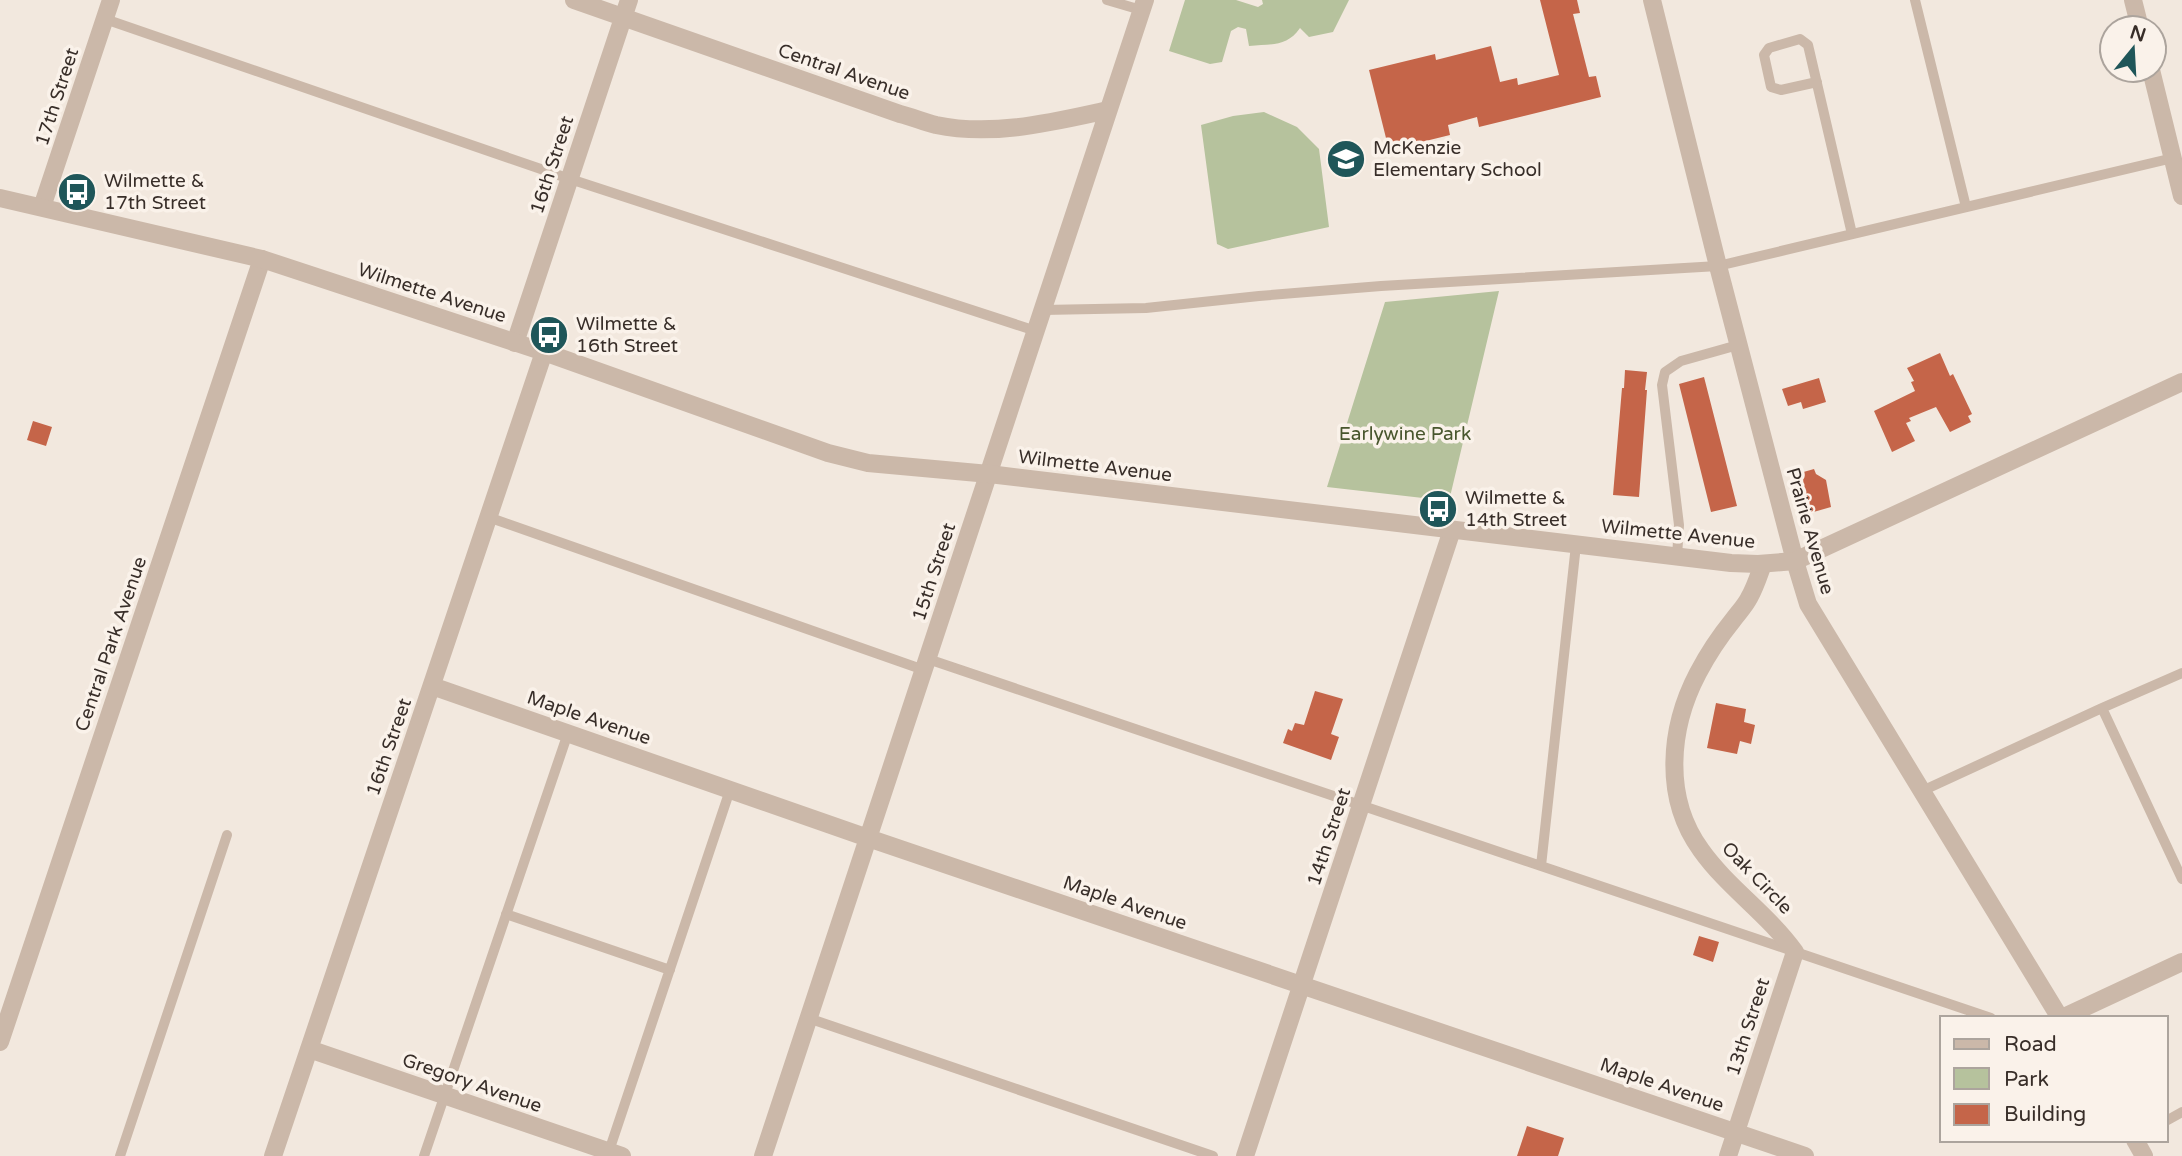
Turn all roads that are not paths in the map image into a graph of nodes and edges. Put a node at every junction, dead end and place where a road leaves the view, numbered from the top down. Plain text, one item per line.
1 (111, 0) edge
2 (574, 0) edge
3 (1107, 0) edge
4 (1652, 0) edge
5 (1915, 0) edge
6 (1143, 5) edge
7 (626, 8) edge
8 (104, 19) junction
9 (1817, 82) junction
10 (2154, 84) edge
11 (1108, 110) junction
12 (2173, 158) junction
13 (570, 179) junction
14 (2182, 196) edge
15 (0, 198) edge
16 (42, 206) junction
17 (1966, 207) junction
18 (1852, 234) junction
19 (262, 259) junction
20 (1718, 266) junction
21 (1043, 310) junction
22 (1036, 331) junction
23 (515, 343) junction
24 (1738, 345) junction
25 (544, 352) junction
26 (2182, 382) edge
27 (989, 474) junction
28 (488, 517) junction
29 (1452, 530) junction
30 (1576, 545) junction
31 (1677, 557) junction
32 (1795, 561) junction
33 (1763, 564) junction
34 (926, 665) junction
35 (2182, 674) edge
36 (432, 686) junction
37 (2102, 708) junction
38 (568, 733) junction
39 (730, 790) junction
40 (1922, 791) junction
41 (1361, 805) junction
42 (227, 835) dead end
43 (868, 838) junction
44 (1541, 866) junction
45 (2182, 879) edge
46 (506, 914) junction
47 (1795, 952) junction
48 (2182, 962) edge
49 (670, 970) junction
50 (1302, 984) junction
51 (1985, 1016) edge
52 (2060, 1016) edge
53 (2065, 1016) edge
54 (808, 1018) junction
55 (0, 1042) edge
56 (309, 1049) junction
57 (444, 1095) junction
58 (1735, 1132) junction
59 (613, 1155) edge
60 (120, 1156) edge
61 (273, 1156) edge
62 (424, 1156) edge
63 (763, 1156) edge
64 (1213, 1156) edge
65 (1245, 1156) edge
66 (1728, 1156) edge
67 (1805, 1156) edge

1 - 8 street, 17th Street
2 - 7 street, Central Avenue
3 - 6 lane
4 - 20 street, Prairie Avenue
5 - 17 lane
6 - 11 street, 15th Street
7 - 11 street, Central Avenue
7 - 13 street, 16th Street
8 - 13 lane
8 - 16 street, 17th Street
9 - 9 lane
9 - 18 lane
10 - 12 street
11 - 21 street, 15th Street
12 - 14 street
12 - 17 lane
13 - 22 lane
13 - 23 street, 16th Street
15 - 16 street, Wilmette Avenue
16 - 19 street, Wilmette Avenue
17 - 18 lane
18 - 20 lane
19 - 23 street, Wilmette Avenue
19 - 55 street, Central Park Avenue
20 - 21 lane
20 - 24 street, Prairie Avenue
21 - 22 street, 15th Street
22 - 27 street, 15th Street
23 - 25 street, Wilmette Avenue
24 - 31 lane
24 - 32 street, Prairie Avenue
25 - 27 street, Wilmette Avenue
25 - 28 street, 16th Street
26 - 32 street, Wilmette Avenue
27 - 29 street, Wilmette Avenue
27 - 34 street, 15th Street
28 - 34 lane
28 - 36 street, 16th Street
29 - 30 street, Wilmette Avenue
29 - 41 street, 14th Street
30 - 31 street, Wilmette Avenue
30 - 44 lane
31 - 33 street, Wilmette Avenue
32 - 33 street, Wilmette Avenue
32 - 40 street, Prairie Avenue
33 - 47 street, Oak Circle
34 - 41 lane
34 - 43 street, 15th Street
35 - 37 lane
36 - 38 street, Maple Avenue
36 - 56 street, 16th Street
37 - 40 lane
37 - 45 lane
38 - 39 street, Maple Avenue
38 - 46 lane
39 - 43 street, Maple Avenue
39 - 49 lane
40 - 52 street, Prairie Avenue
41 - 44 lane
41 - 50 street, 14th Street
42 - 60 lane
43 - 50 street, Maple Avenue
43 - 54 street, 15th Street
44 - 47 lane
46 - 49 lane
46 - 57 lane
47 - 51 lane
47 - 58 street, 13th Street
48 - 53 street
49 - 59 lane
50 - 58 street, Maple Avenue
50 - 65 street, 14th Street
54 - 63 street, 15th Street
54 - 64 lane
56 - 57 street, Gregory Avenue
56 - 61 street, 16th Street
57 - 59 street, Gregory Avenue
57 - 62 lane
58 - 66 street, 13th Street
58 - 67 street, Maple Avenue

